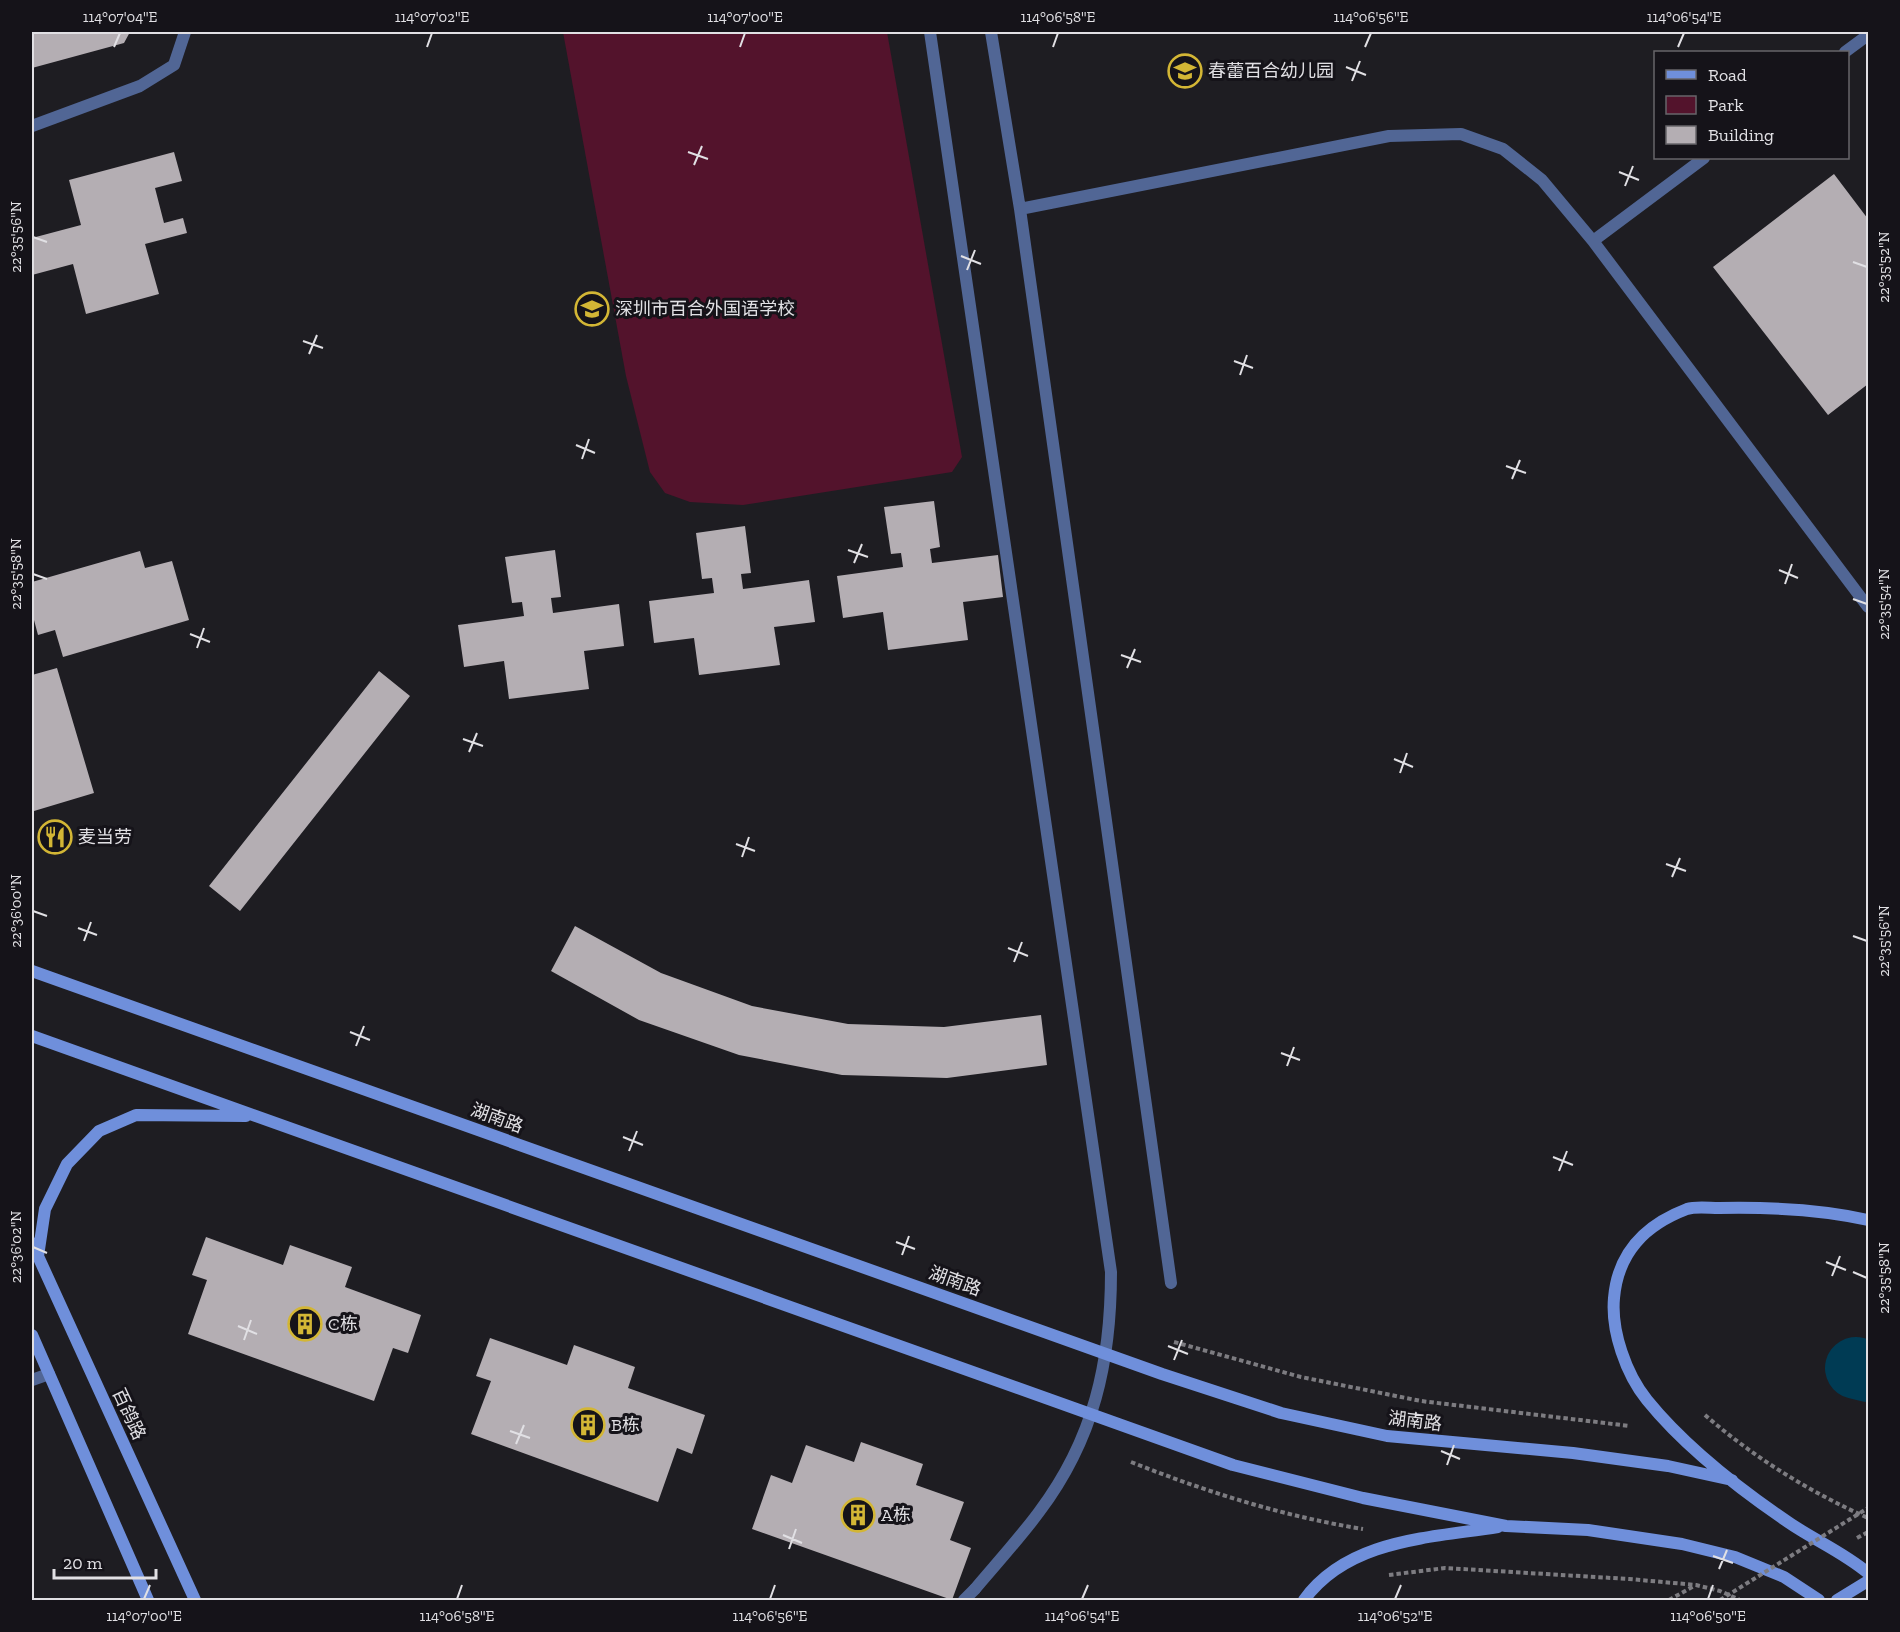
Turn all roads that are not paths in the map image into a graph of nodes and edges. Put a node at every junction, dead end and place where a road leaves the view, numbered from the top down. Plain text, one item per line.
1 (185, 32) edge
2 (930, 32) edge
3 (991, 32) edge
4 (1869, 35) edge
5 (1846, 51) edge
6 (32, 126) edge
7 (1703, 159) edge
8 (1020, 209) junction
9 (1593, 241) junction
10 (1869, 607) edge
11 (32, 971) edge
12 (32, 1036) edge
13 (256, 1116) junction
14 (1869, 1220) edge
15 (32, 1243) edge
16 (38, 1257) junction
17 (1171, 1283) dead end
18 (32, 1335) edge
19 (1107, 1354) junction
20 (49, 1374) junction
21 (32, 1380) edge
22 (1092, 1414) junction
23 (1732, 1480) junction
24 (1506, 1526) junction
25 (1869, 1573) edge
26 (1869, 1581) edge
27 (148, 1600) edge
28 (195, 1600) edge
29 (964, 1600) edge
30 (1304, 1600) edge
31 (1819, 1600) edge
32 (1837, 1600) edge

1 - 6 street
2 - 19 street
3 - 8 street
4 - 5 street
7 - 9 street
8 - 9 street
8 - 17 street
9 - 10 street
11 - 19 main road, 湖南路
12 - 13 main road
13 - 16 main road
13 - 22 main road
14 - 23 main road
15 - 16 main road, 百鸽路
16 - 28 main road, 百鸽路
18 - 20 main road
19 - 22 street
19 - 23 main road, 湖南路
20 - 21 street
20 - 27 main road
22 - 24 main road
22 - 29 street
23 - 25 main road, 湖南路
24 - 30 main road
24 - 31 main road
26 - 32 main road

